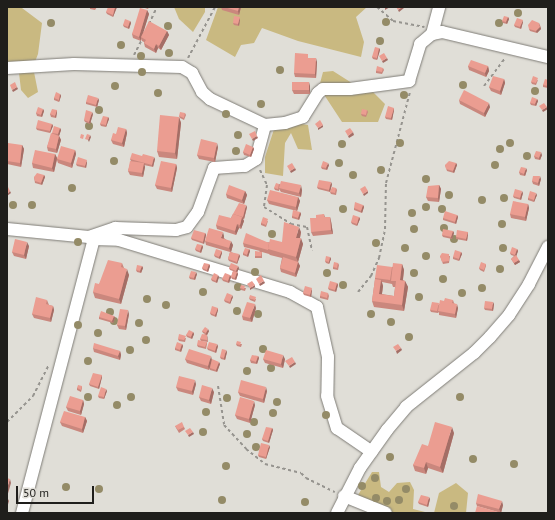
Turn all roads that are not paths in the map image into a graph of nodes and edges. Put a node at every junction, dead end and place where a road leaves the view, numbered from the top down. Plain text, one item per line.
1 (440, 7) edge
2 (432, 32) junction
3 (548, 57) edge
4 (7, 68) edge
5 (265, 125) junction
6 (7, 229) edge
7 (548, 247) edge
8 (372, 452) junction
9 (344, 496) junction
10 (22, 513) edge
11 (337, 513) edge
12 (386, 513) edge

1 - 2 street
2 - 3 street
2 - 5 street
4 - 5 street
5 - 6 street
7 - 8 street
8 - 9 street
8 - 10 street
9 - 11 street
9 - 12 street

